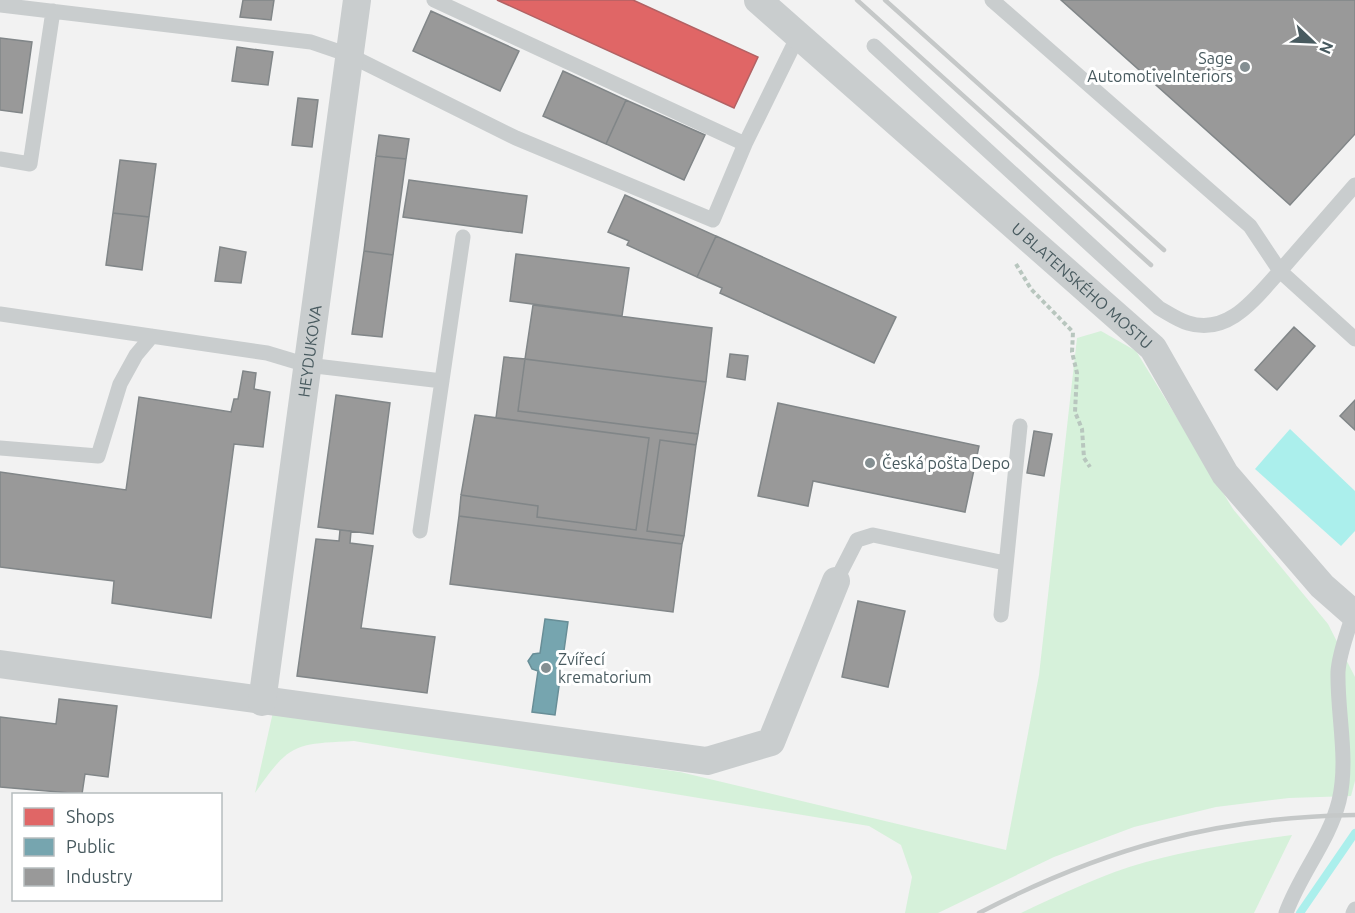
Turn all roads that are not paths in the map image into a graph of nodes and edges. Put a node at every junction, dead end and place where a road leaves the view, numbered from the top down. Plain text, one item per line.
1 (357, 0) edge
2 (434, 0) edge
3 (758, 0) edge
4 (992, 0) edge
5 (0, 5) edge
6 (53, 11) junction
7 (798, 36) junction
8 (874, 46) dead end
9 (349, 55) junction
10 (745, 144) junction
11 (0, 159) edge
12 (1355, 185) edge
13 (463, 237) dead end
14 (1280, 271) junction
15 (0, 314) edge
16 (152, 336) junction
17 (1355, 339) edge
18 (308, 365) junction
19 (442, 381) junction
20 (1020, 426) dead end
21 (0, 448) edge
22 (420, 531) dead end
23 (1005, 563) junction
24 (836, 581) joint
25 (1001, 615) dead end
26 (1354, 615) edge
27 (0, 664) edge
28 (262, 702) junction
29 (1355, 909) edge
30 (1286, 913) edge
31 (1353, 913) edge

1 - 9 street, HEYDUKOVA
2 - 10 lane
3 - 7 street, U BLATENSKÉHO MOSTU
4 - 14 lane
5 - 6 lane
6 - 9 lane
6 - 11 lane
7 - 10 lane
7 - 26 street, U BLATENSKÉHO MOSTU
8 - 14 lane
9 - 10 lane
9 - 18 street, HEYDUKOVA
12 - 14 lane
13 - 19 lane
14 - 17 lane
15 - 16 lane
16 - 18 lane
16 - 21 lane
18 - 19 lane
18 - 28 street, HEYDUKOVA
19 - 22 lane
20 - 23 lane
23 - 24 lane
23 - 25 lane
24 - 28 street
26 - 30 lane
27 - 28 street
29 - 31 lane

